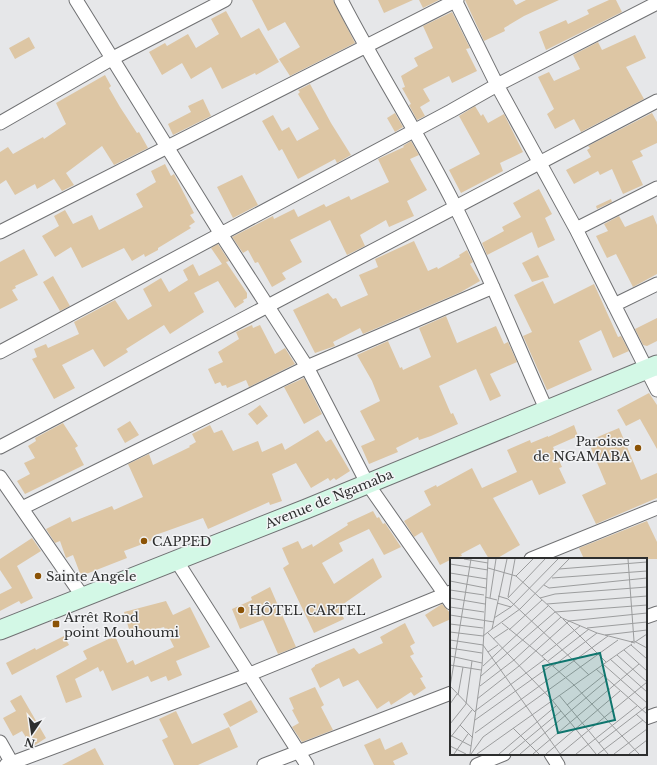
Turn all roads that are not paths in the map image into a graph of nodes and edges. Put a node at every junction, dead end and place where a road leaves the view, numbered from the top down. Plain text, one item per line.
1 (76, 0) edge
2 (225, 0) edge
3 (341, 0) edge
4 (456, 0) edge
5 (657, 3) edge
6 (364, 46) junction
7 (113, 58) junction
8 (496, 85) junction
9 (657, 101) edge
10 (0, 123) edge
11 (414, 129) junction
12 (167, 147) junction
13 (541, 163) junction
14 (657, 188) edge
15 (456, 207) junction
16 (576, 229) junction
17 (0, 232) edge
18 (221, 234) junction
19 (657, 284) edge
20 (493, 287) junction
21 (267, 305) junction
22 (614, 305) junction
23 (0, 352) edge
24 (307, 367) junction
25 (651, 367) edge
26 (657, 390) edge
27 (547, 411) junction
28 (0, 447) edge
29 (0, 477) edge
30 (367, 482) junction
31 (22, 508) junction
32 (657, 508) edge
33 (533, 558) edge
34 (176, 560) junction
35 (449, 596) edge
36 (83, 597) junction
37 (657, 612) edge
38 (647, 617) edge
39 (0, 630) edge
40 (250, 674) junction
41 (450, 693) edge
42 (657, 714) edge
43 (647, 718) edge
44 (0, 742) edge
45 (298, 752) junction
46 (502, 755) edge
47 (552, 755) edge
48 (10, 764) edge
49 (264, 765) edge
50 (307, 765) edge
51 (477, 765) edge
52 (558, 765) edge

1 - 7 street
2 - 7 street
3 - 6 street
4 - 6 street
4 - 8 street
5 - 8 street
6 - 11 street
6 - 12 street
7 - 10 street
7 - 12 street
8 - 11 street
8 - 13 street
9 - 13 street
11 - 15 street
11 - 18 street
12 - 17 street
12 - 18 street
13 - 15 street
13 - 16 street
14 - 16 street
15 - 20 street
15 - 21 street
16 - 22 street
18 - 21 street
18 - 23 street
19 - 22 street
20 - 24 street
20 - 27 street
21 - 24 street
21 - 28 street
22 - 25 street
24 - 30 street
24 - 31 street
25 - 26 street
25 - 27 street, Avenue de Ngamaba
27 - 30 street, Avenue de Ngamaba
29 - 31 street
30 - 34 street, Avenue de Ngamaba
30 - 35 street
31 - 36 street
32 - 33 street
34 - 36 street, Avenue de Ngamaba
34 - 40 street
35 - 40 street
36 - 39 street, Avenue de Ngamaba
37 - 38 street
40 - 45 street
40 - 48 street
41 - 45 street
42 - 43 street
44 - 48 street
45 - 49 street
45 - 50 street
46 - 51 street
47 - 52 street

